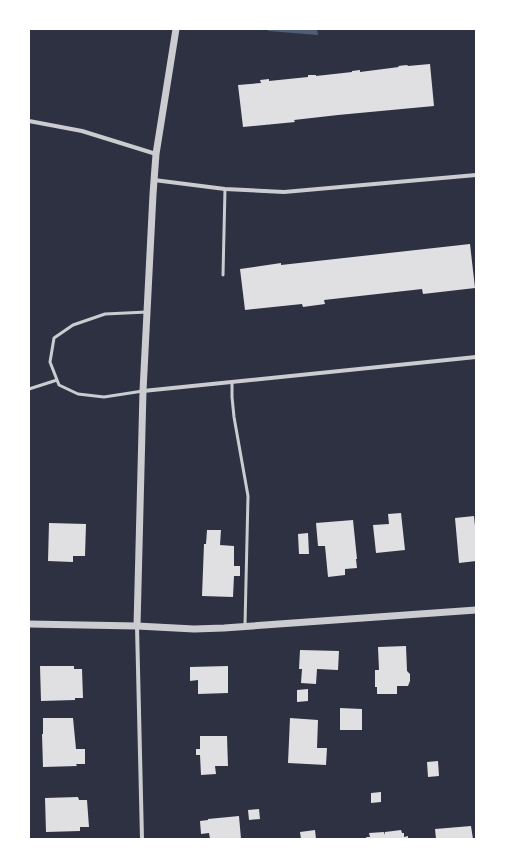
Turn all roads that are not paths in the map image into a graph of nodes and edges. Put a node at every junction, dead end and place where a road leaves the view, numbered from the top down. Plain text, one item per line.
1 (176, 29) edge
2 (29, 121) edge
3 (156, 154) junction
4 (476, 175) edge
5 (154, 180) junction
6 (225, 190) junction
7 (223, 276) dead end
8 (147, 312) junction
9 (476, 357) edge
10 (57, 380) junction
11 (232, 382) junction
12 (29, 389) edge
13 (143, 391) junction
14 (476, 610) edge
15 (29, 624) edge
16 (137, 626) junction
17 (245, 627) junction
18 (142, 839) edge

1 - 3 street
2 - 3 street
3 - 5 street
4 - 6 street
5 - 6 street
5 - 8 street
6 - 7 lane
8 - 10 lane
8 - 13 street
9 - 11 street
10 - 12 lane
10 - 13 lane
11 - 13 street
11 - 17 lane
13 - 16 street
14 - 17 street
15 - 16 street
16 - 17 street
16 - 18 street

